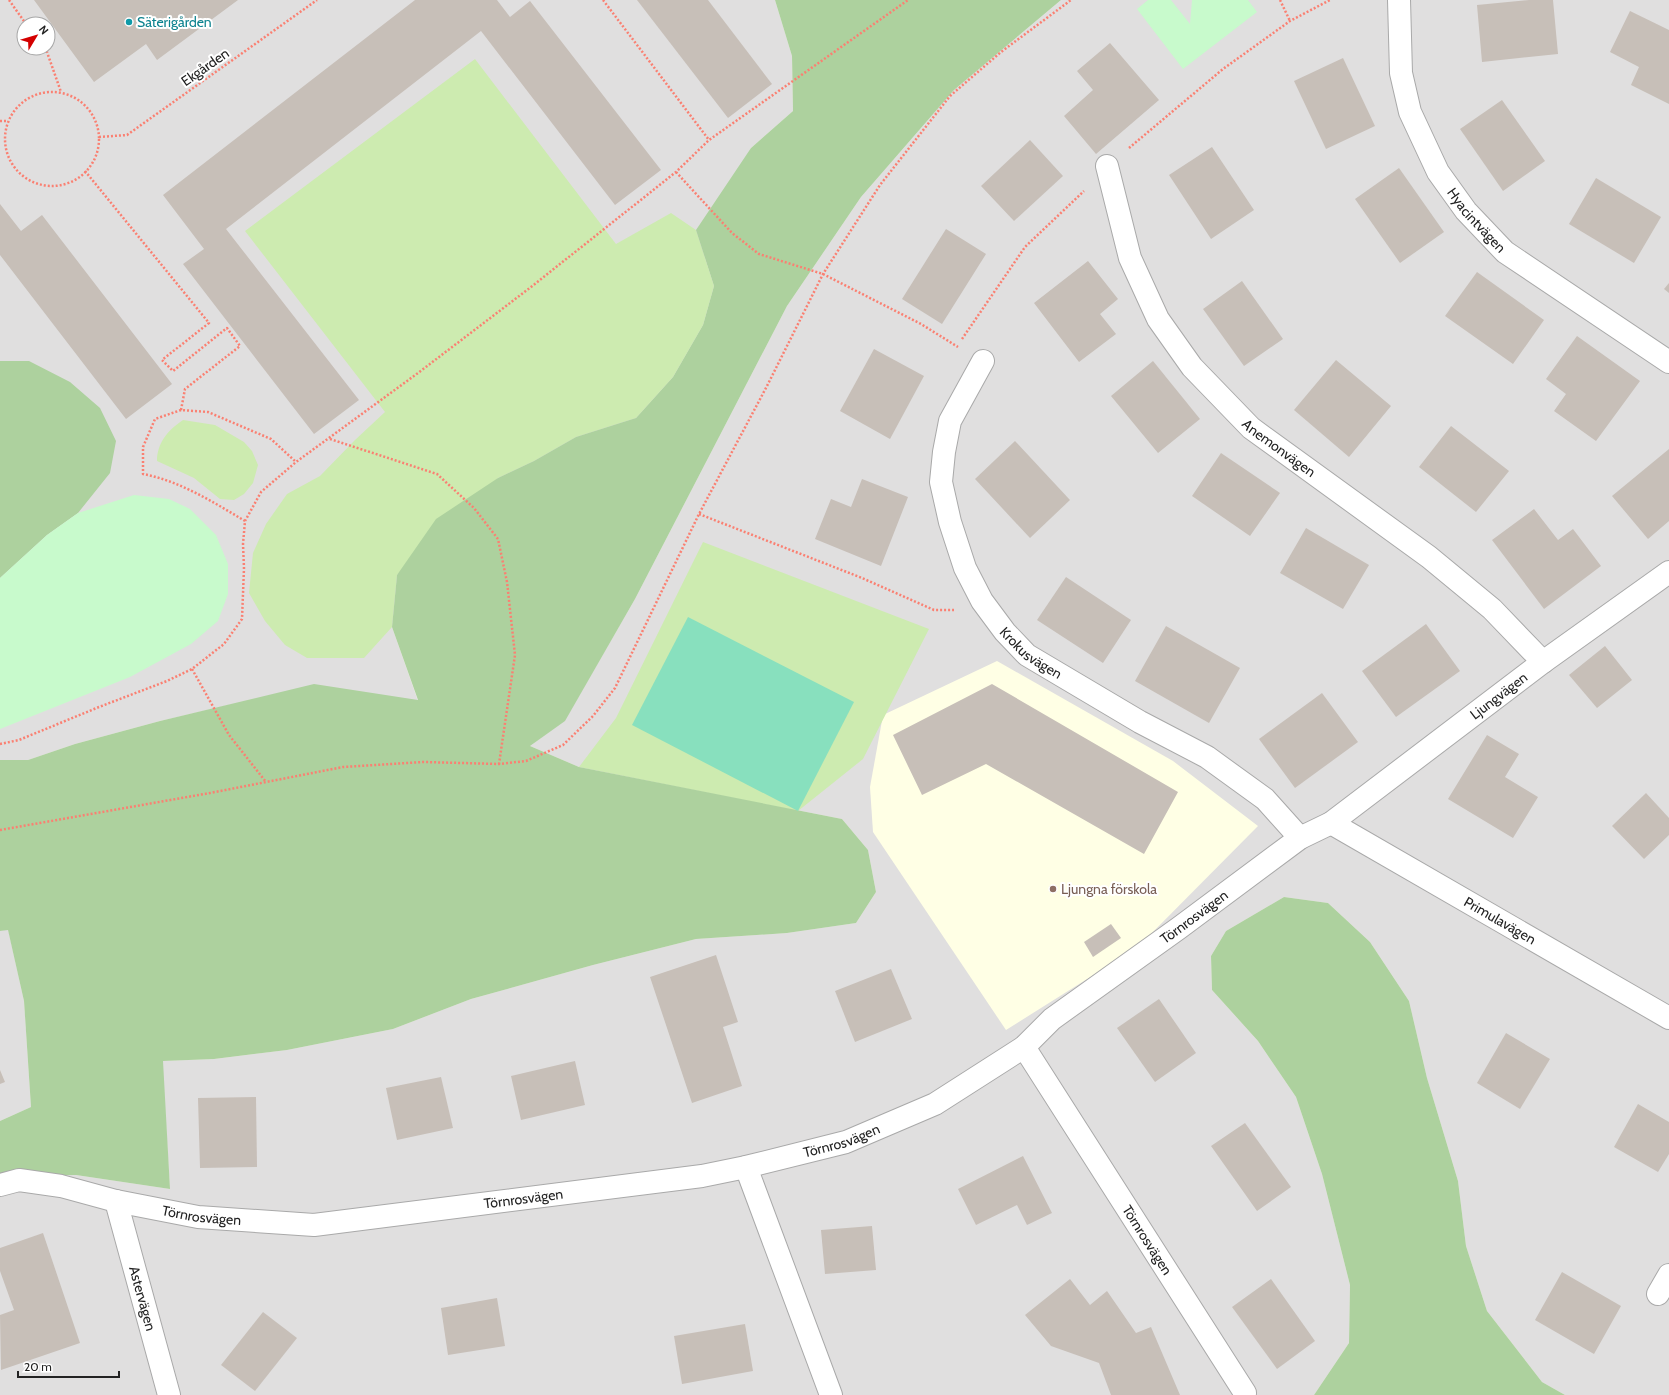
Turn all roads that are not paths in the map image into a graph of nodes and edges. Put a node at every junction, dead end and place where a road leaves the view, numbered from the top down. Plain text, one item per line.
1 (1399, 0) edge
2 (1107, 166) dead end
3 (983, 361) road end
4 (1669, 362) edge
5 (1669, 572) edge
6 (1543, 662) junction
7 (1331, 823) junction
8 (1300, 838) junction
9 (1669, 1018) edge
10 (1024, 1046) junction
11 (746, 1167) junction
12 (0, 1185) edge
13 (116, 1201) junction
14 (1669, 1275) edge
15 (1658, 1294) dead end
16 (1245, 1393) dead end
17 (169, 1395) edge
18 (831, 1395) edge

1 - 4 street, Hyacintvägen
2 - 6 street, Anemonvägen
3 - 8 street, Krokusvägen
5 - 6 street, Ljungvägen
6 - 7 street, Ljungvägen
7 - 8 street, Törnrosvägen
7 - 9 street, Primulavägen
8 - 10 street, Törnrosvägen
10 - 11 street, Törnrosvägen
10 - 16 street, Törnrosvägen
11 - 13 street, Törnrosvägen
11 - 18 street
12 - 13 street, Törnrosvägen
13 - 17 street, Astervägen
14 - 15 street

